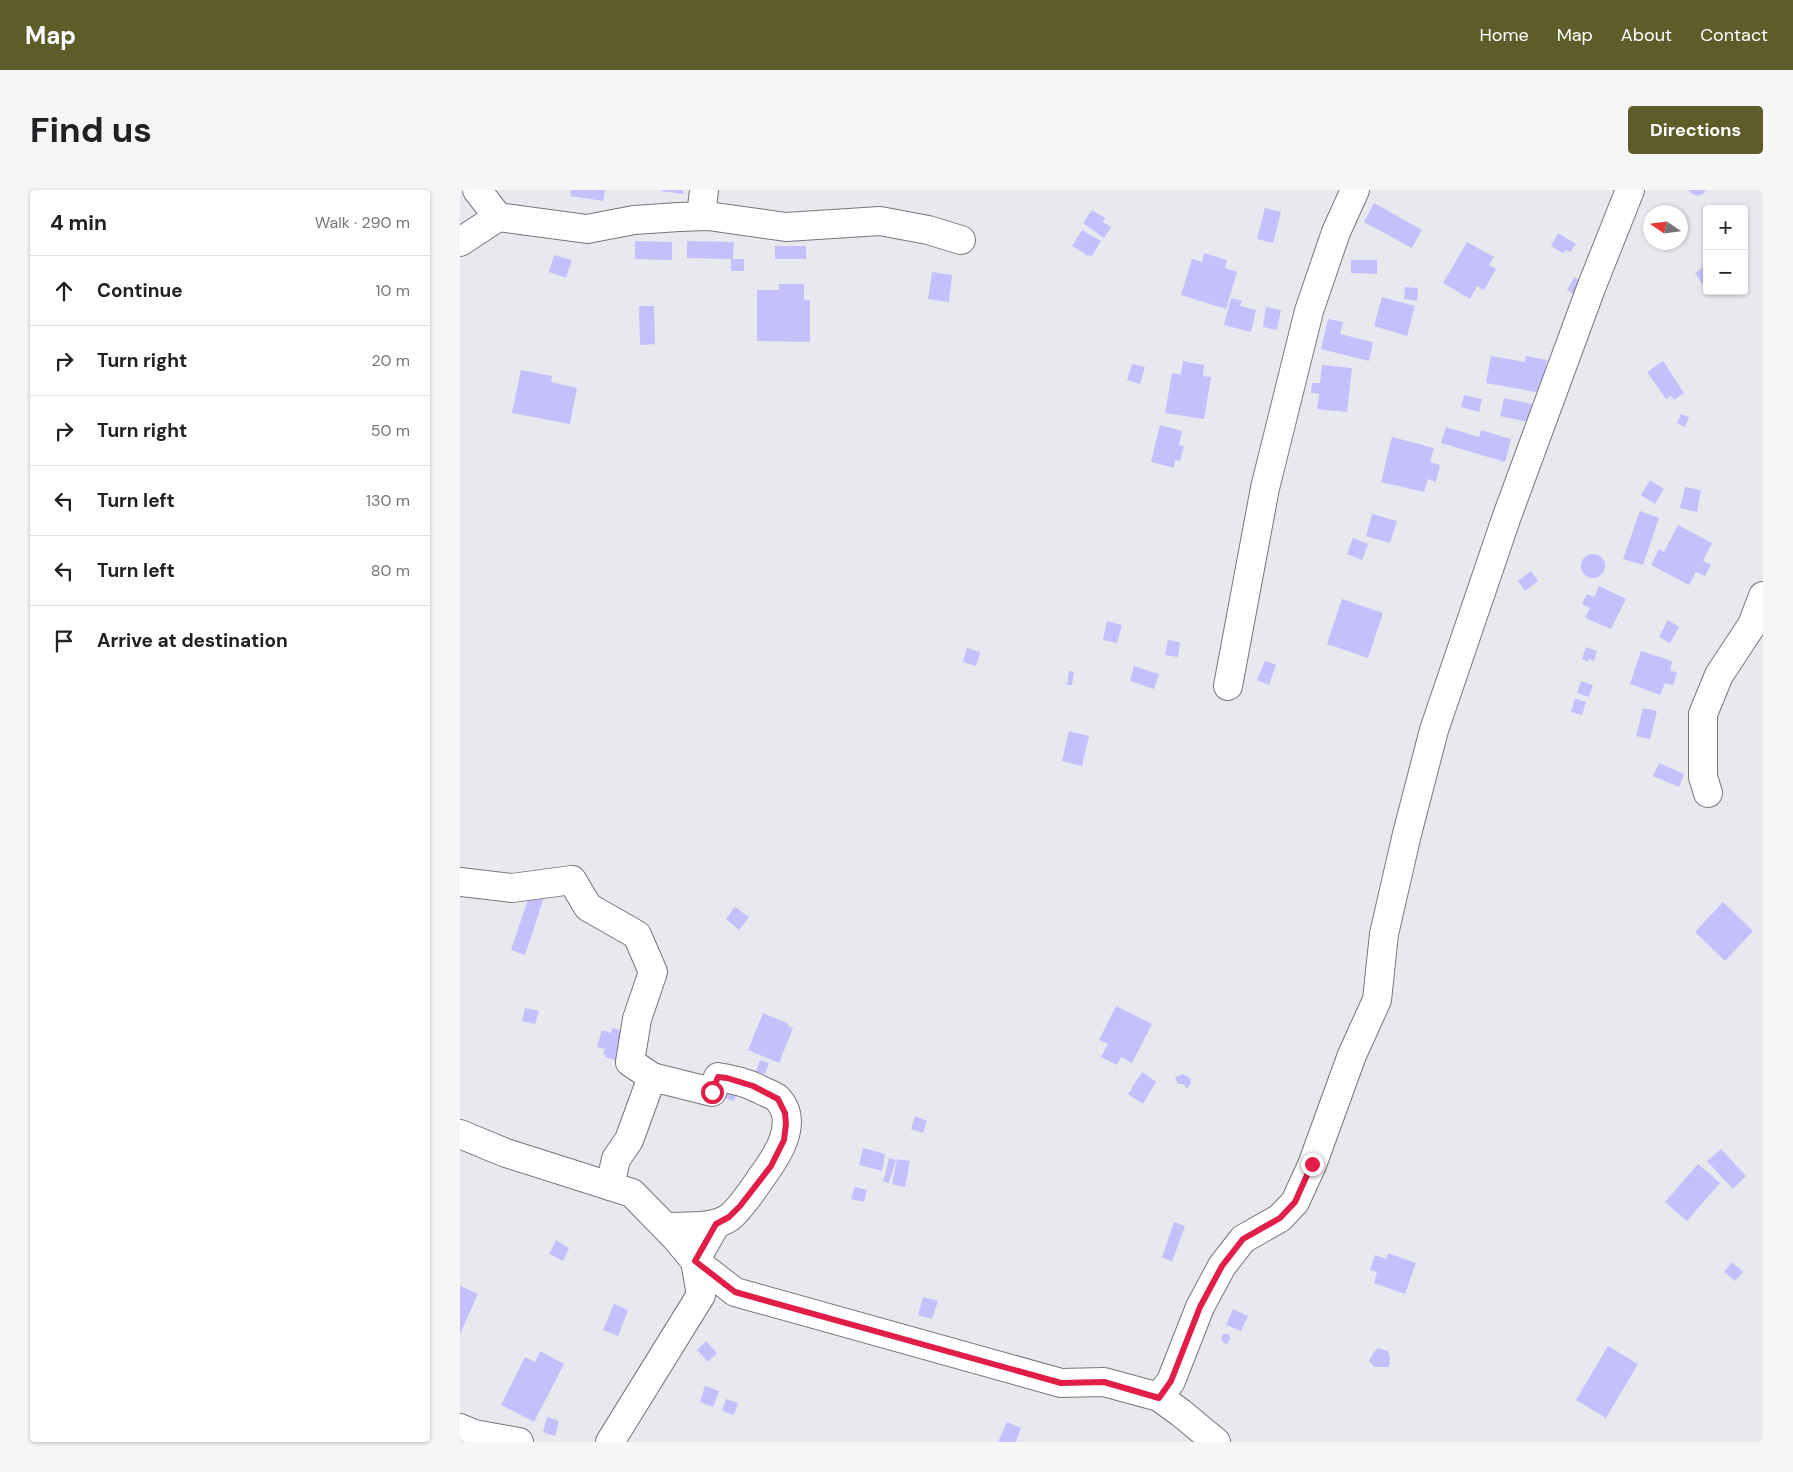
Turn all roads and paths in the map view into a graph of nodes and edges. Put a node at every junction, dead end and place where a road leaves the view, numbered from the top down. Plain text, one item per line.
1 (477, 190) edge
2 (1355, 190) edge
3 (1630, 190) edge
4 (702, 203) edge
5 (498, 217) junction
6 (961, 240) dead end
7 (460, 242) edge
8 (1763, 596) edge
9 (1228, 686) dead end
10 (1708, 793) dead end
11 (460, 882) edge
12 (652, 1077) junction
13 (460, 1134) edge
14 (610, 1186) junction
15 (716, 1224) junction
16 (666, 1227) junction
17 (695, 1261) junction
18 (735, 1292) junction
19 (692, 1309) junction
20 (1159, 1398) junction
21 (460, 1428) edge
22 (519, 1442) edge
23 (610, 1442) edge
24 (1216, 1442) edge

1 - 5 street
2 - 9 street
3 - 20 street
4 - 5 street
4 - 6 street
5 - 7 street
8 - 10 street
11 - 12 street
12 - 14 street
12 - 15 street
13 - 14 street
14 - 16 street
15 - 16 street
15 - 17 street
16 - 17 street
17 - 18 street
17 - 19 street
18 - 19 street
18 - 20 street
19 - 23 street
20 - 24 street
21 - 22 street

